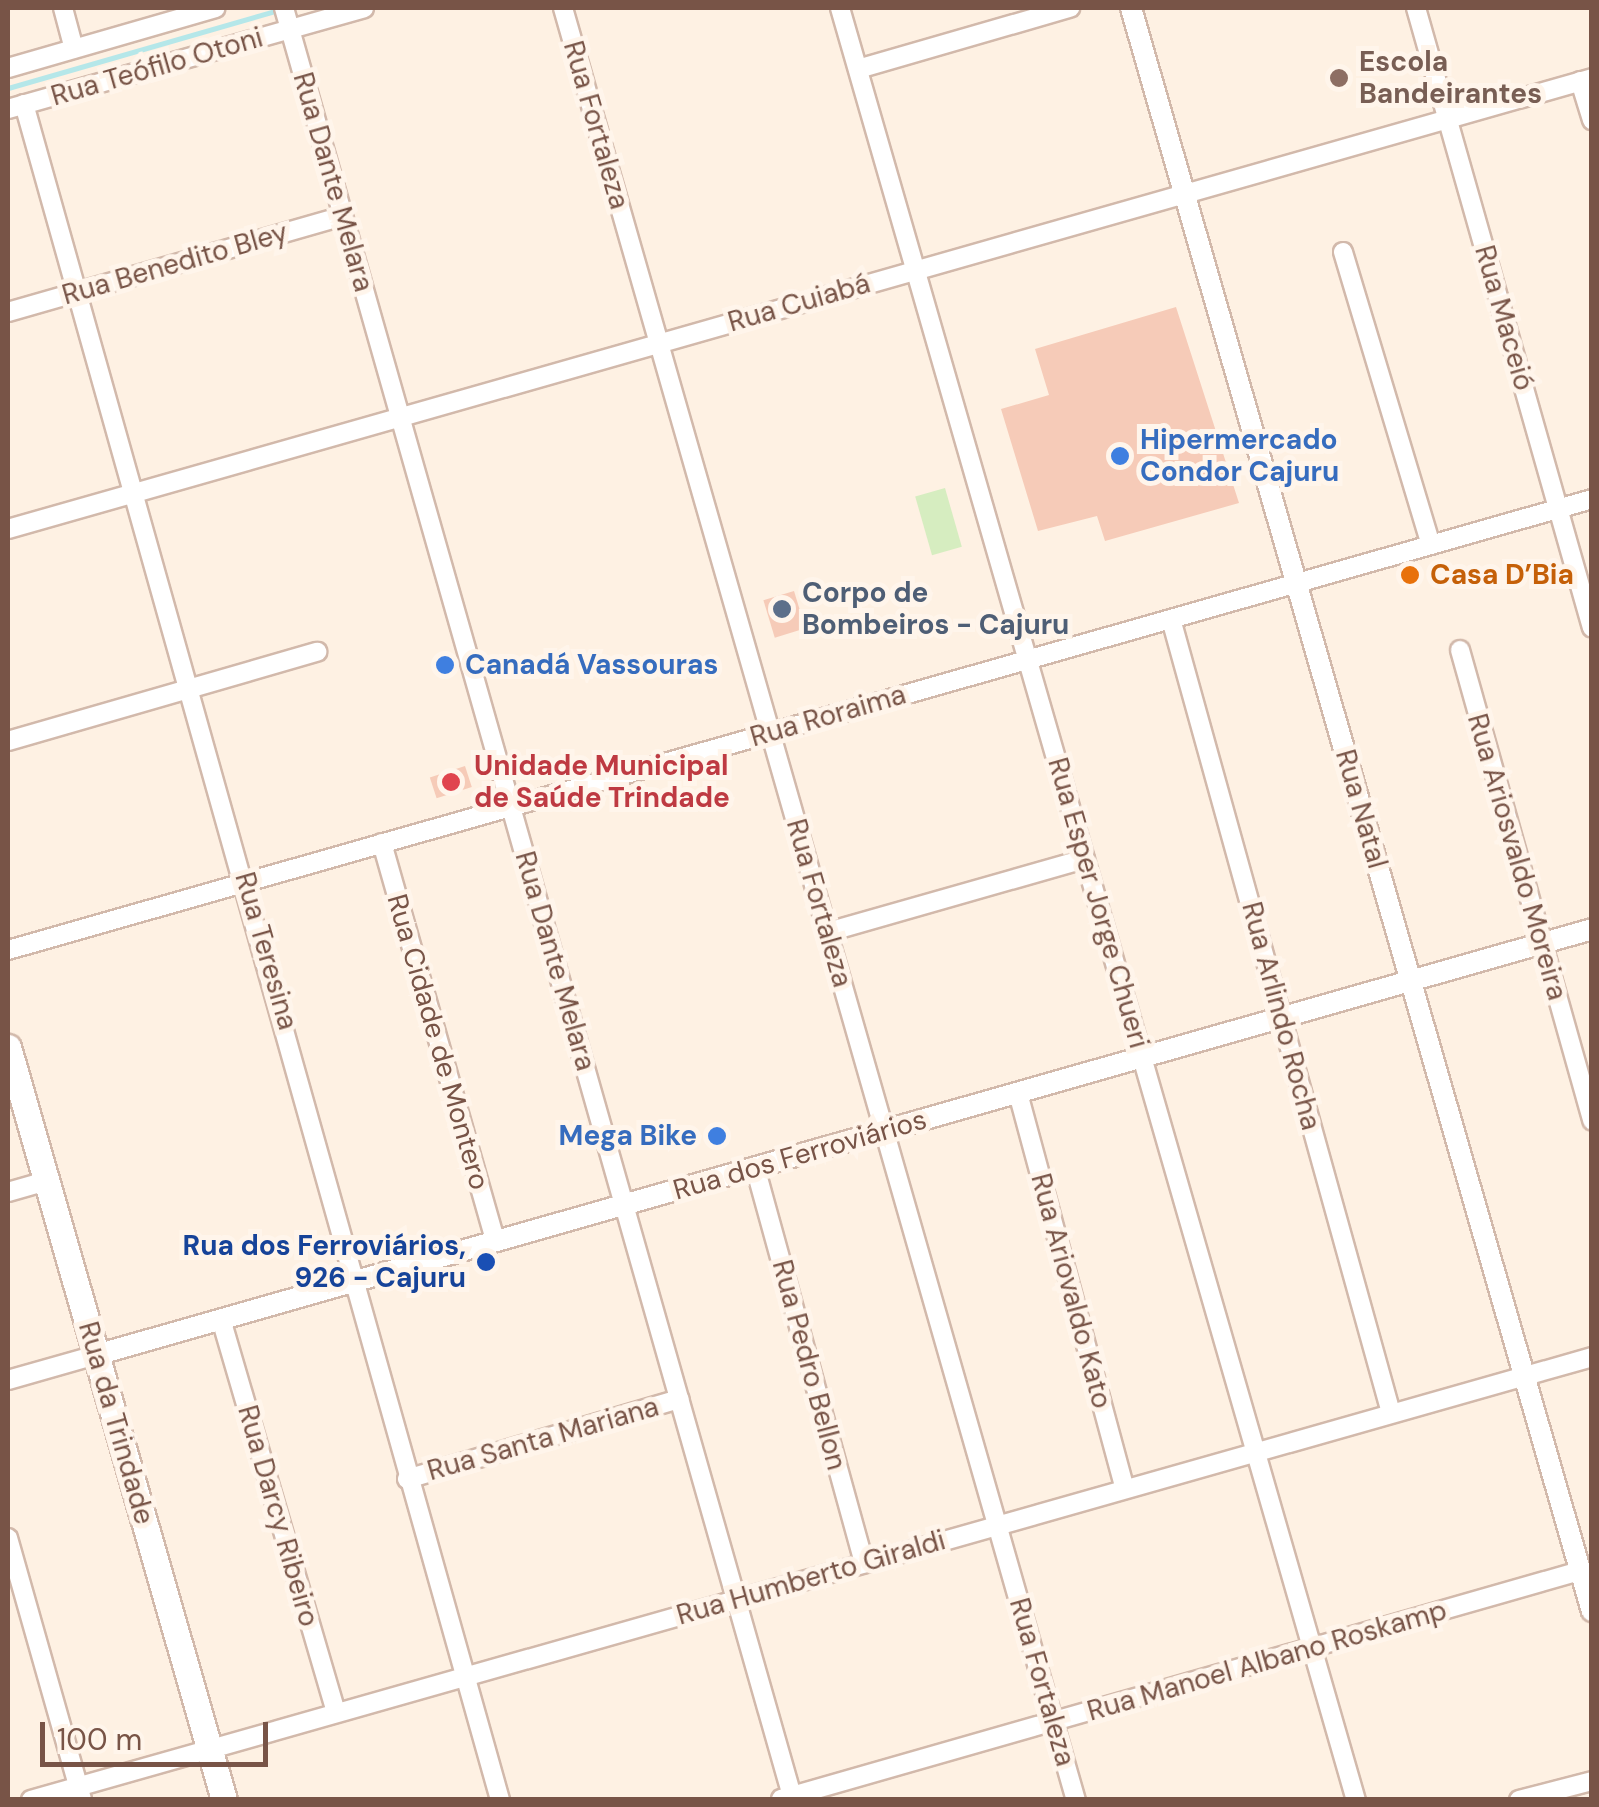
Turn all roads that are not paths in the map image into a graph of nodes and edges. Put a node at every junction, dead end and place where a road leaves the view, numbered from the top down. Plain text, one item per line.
1 (63, 8) edge
2 (216, 8) edge
3 (284, 8) edge
4 (364, 8) edge
5 (563, 8) edge
6 (840, 8) edge
7 (1070, 8) edge
8 (1130, 8) edge
9 (1416, 8) edge
10 (169, 14) edge
11 (290, 29) junction
12 (74, 48) junction
13 (8, 68) edge
14 (858, 69) junction
15 (1586, 79) edge
16 (16, 107) edge
17 (1448, 118) junction
18 (1592, 120) edge
19 (1184, 194) junction
20 (343, 216) junction
21 (1343, 252) dead end
22 (916, 270) junction
23 (77, 292) junction
24 (8, 312) edge
25 (659, 344) junction
26 (400, 417) junction
27 (135, 493) junction
28 (1592, 499) edge
29 (1558, 509) junction
30 (8, 529) edge
31 (1430, 545) junction
32 (1296, 583) junction
33 (1171, 619) junction
34 (1592, 628) edge
35 (1460, 650) dead end
36 (317, 652) dead end
37 (1028, 660) junction
38 (190, 688) junction
39 (770, 733) junction
40 (8, 740) edge
41 (511, 807) junction
42 (382, 844) junction
43 (1085, 859) junction
44 (246, 882) junction
45 (1592, 929) edge
46 (828, 932) junction
47 (1541, 944) junction
48 (8, 950) edge
49 (1410, 981) junction
50 (1281, 1018) junction
51 (8, 1047) edge
52 (1142, 1057) junction
53 (1018, 1092) junction
54 (1592, 1121) edge
55 (884, 1130) junction
56 (755, 1167) junction
57 (46, 1182) junction
58 (8, 1192) edge
59 (624, 1204) junction
60 (495, 1241) junction
61 (360, 1280) junction
62 (221, 1320) junction
63 (96, 1355) junction
64 (1592, 1356) edge
65 (1524, 1376) junction
66 (8, 1380) edge
67 (679, 1400) junction
68 (1391, 1414) junction
69 (1256, 1452) junction
70 (406, 1478) junction
71 (1125, 1489) junction
72 (998, 1525) junction
73 (8, 1538) edge
74 (864, 1563) junction
75 (1580, 1572) junction
76 (736, 1599) junction
77 (1592, 1612) edge
78 (1312, 1648) junction
79 (464, 1676) junction
80 (336, 1713) junction
81 (1054, 1722) junction
82 (209, 1749) junction
83 (1592, 1781) edge
84 (80, 1793) edge
85 (789, 1798) edge
86 (31, 1800) edge
87 (224, 1800) edge
88 (500, 1800) edge
89 (1076, 1800) edge
90 (1356, 1800) edge
91 (1519, 1800) edge

1 - 12 street
2 - 10 street, Rua Teófilo Otoni
3 - 11 street, Rua Dante Melara
4 - 11 street, Rua Teófilo Otoni
5 - 25 street, Rua Fortaleza
6 - 14 street, Rua Esper Jorge Chueri
7 - 14 street
8 - 19 street, Rua Natal
9 - 17 street, Rua Maceió
10 - 12 street, Rua Teófilo Otoni
11 - 16 street, Rua Teófilo Otoni
11 - 20 street, Rua Dante Melara
12 - 13 street, Rua Teófilo Otoni
14 - 22 street, Rua Esper Jorge Chueri
15 - 17 street, Rua Cuiabá
15 - 18 street
16 - 23 street, Rua Teresina
17 - 19 street, Rua Cuiabá
17 - 29 street, Rua Maceió
19 - 22 street, Rua Cuiabá
19 - 32 street, Rua Natal
20 - 23 street, Rua Benedito Bley
20 - 26 street, Rua Dante Melara
21 - 31 street
22 - 25 street, Rua Cuiabá
22 - 37 street, Rua Esper Jorge Chueri
23 - 24 street, Rua Benedito Bley
23 - 27 street, Rua Teresina
25 - 26 street, Rua Cuiabá
25 - 39 street, Rua Fortaleza
26 - 27 street, Rua Cuiabá
26 - 41 street, Rua Dante Melara
27 - 30 street, Rua Cuiabá
27 - 38 street, Rua Teresina
28 - 29 street, Rua Roraima
29 - 31 street, Rua Roraima
29 - 34 street, Rua Maceió
31 - 32 street, Rua Roraima
32 - 33 street, Rua Roraima
32 - 49 street, Rua Natal
33 - 37 street, Rua Roraima
33 - 50 street, Rua Arlindo Rocha
35 - 47 street, Rua Ariosvaldo Moreira
36 - 38 street
37 - 39 street, Rua Roraima
37 - 43 street, Rua Esper Jorge Chueri
38 - 40 street
38 - 44 street, Rua Teresina
39 - 41 street, Rua Roraima
39 - 46 street, Rua Fortaleza
41 - 42 street, Rua Roraima
41 - 59 street, Rua Dante Melara
42 - 44 street, Rua Roraima
42 - 60 street, Rua Cidade de Montero
43 - 46 street
43 - 52 street, Rua Esper Jorge Chueri
44 - 48 street, Rua Roraima
44 - 61 street, Rua Teresina
45 - 47 street, Rua dos Ferroviários
46 - 55 street, Rua Fortaleza
47 - 49 street, Rua dos Ferroviários
47 - 54 street, Rua Ariosvaldo Moreira
49 - 50 street, Rua dos Ferroviários
49 - 65 street, Rua Natal
50 - 52 street, Rua dos Ferroviários
50 - 68 street, Rua Arlindo Rocha
51 - 57 main road, Rua da Trindade
52 - 53 street, Rua dos Ferroviários
52 - 69 street, Rua Esper Jorge Chueri
53 - 55 street, Rua dos Ferroviários
53 - 71 street, Rua Ariovaldo Kato
55 - 56 street, Rua dos Ferroviários
55 - 72 street, Rua Fortaleza
56 - 59 street, Rua dos Ferroviários
56 - 74 street, Rua Pedro Bellon
57 - 58 street
57 - 63 main road, Rua da Trindade
59 - 60 street, Rua dos Ferroviários
59 - 67 street, Rua Dante Melara
60 - 61 street, Rua dos Ferroviários
61 - 62 street, Rua dos Ferroviários
61 - 70 street, Rua Teresina
62 - 63 street, Rua dos Ferroviários
62 - 80 street, Rua Darcy Ribeiro
63 - 66 street, Rua dos Ferroviários
63 - 82 main road, Rua da Trindade
64 - 65 street, Rua Humberto Giraldi
65 - 68 street, Rua Humberto Giraldi
65 - 75 street, Rua Natal
67 - 70 street, Rua Santa Mariana
67 - 76 street, Rua Dante Melara
68 - 69 street, Rua Humberto Giraldi
69 - 71 street, Rua Humberto Giraldi
69 - 78 street, Rua Esper Jorge Chueri
70 - 79 street, Rua Teresina
71 - 72 street, Rua Humberto Giraldi
72 - 74 street, Rua Humberto Giraldi
72 - 81 street, Rua Fortaleza
73 - 84 street
74 - 76 street, Rua Humberto Giraldi
75 - 77 street, Rua Natal
75 - 78 street, Rua Manoel Albano Roskamp
76 - 79 street, Rua Humberto Giraldi
76 - 85 street, Rua Dante Melara
78 - 81 street, Rua Manoel Albano Roskamp
78 - 90 street, Rua Esper Jorge Chueri
79 - 80 street, Rua Humberto Giraldi
79 - 88 street, Rua Teresina
80 - 82 street, Rua Humberto Giraldi
81 - 85 street, Rua Manoel Albano Roskamp
81 - 89 street, Rua Fortaleza
82 - 84 street, Rua Humberto Giraldi
82 - 87 main road, Rua da Trindade
83 - 91 street
84 - 86 street, Rua Humberto Giraldi

